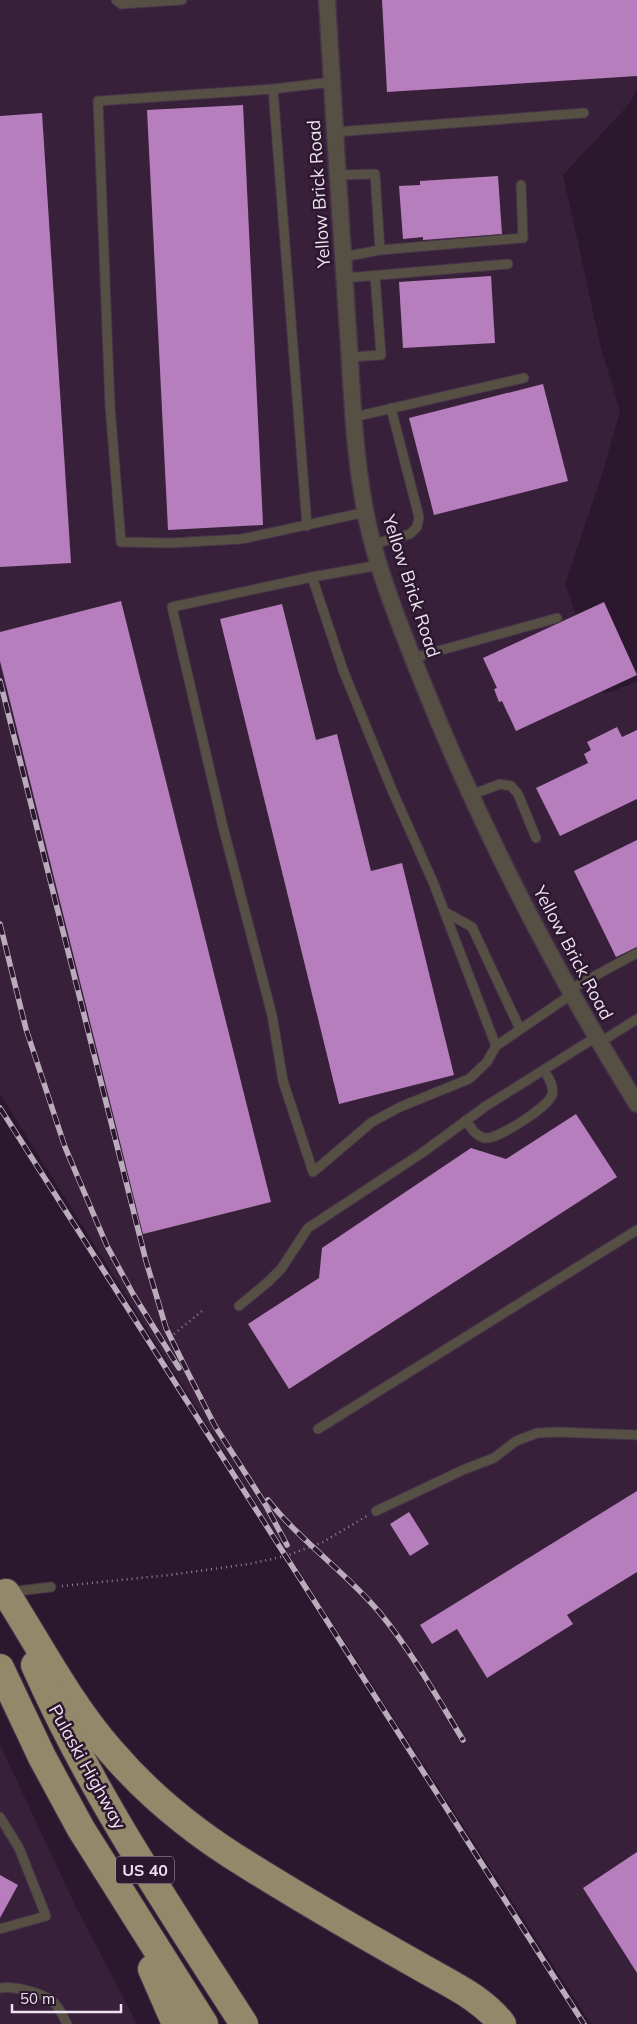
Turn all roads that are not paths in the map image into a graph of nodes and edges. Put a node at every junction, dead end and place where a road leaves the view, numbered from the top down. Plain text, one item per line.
1 (116, 0) edge
2 (182, 0) edge
3 (327, 0) edge
4 (332, 82) junction
5 (273, 89) junction
6 (584, 113) dead end
7 (335, 132) junction
8 (338, 175) junction
9 (521, 185) dead end
10 (380, 250) junction
11 (343, 257) junction
12 (508, 264) dead end
13 (375, 276) junction
14 (345, 278) junction
15 (350, 358) junction
16 (524, 378) dead end
17 (391, 408) junction
18 (354, 417) junction
19 (366, 512) junction
20 (306, 526) junction
21 (374, 544) junction
22 (380, 566) junction
23 (312, 577) junction
24 (557, 618) dead end
25 (413, 658) junction
26 (471, 795) junction
27 (536, 838) dead end
28 (444, 912) junction
29 (637, 953) edge
30 (571, 992) junction
31 (637, 1019) edge
32 (520, 1029) junction
33 (598, 1040) junction
34 (496, 1046) junction
35 (544, 1070) junction
36 (637, 1104) edge
37 (466, 1120) junction
38 (637, 1230) edge
39 (239, 1306) dead end
40 (318, 1430) dead end
41 (637, 1435) edge
42 (376, 1511) road end
43 (2, 1584) edge
44 (51, 1587) road end
45 (0, 1668) edge
46 (0, 1817) edge
47 (109, 1876) junction
48 (0, 1929) edge
49 (0, 1988) edge
50 (67, 2024) edge
51 (176, 2024) edge
52 (204, 2024) edge
53 (244, 2024) edge
54 (502, 2024) edge

1 - 2 lane
3 - 4 street, Yellow Brick Road
4 - 5 lane
4 - 7 street, Yellow Brick Road
5 - 20 lane
5 - 20 lane
6 - 7 lane
7 - 8 street, Yellow Brick Road
8 - 10 lane
8 - 11 street, Yellow Brick Road
9 - 10 lane
10 - 11 lane
11 - 14 street, Yellow Brick Road
12 - 13 lane
13 - 14 lane
13 - 15 lane
14 - 15 street, Yellow Brick Road
15 - 18 street, Yellow Brick Road
16 - 17 lane
17 - 18 lane
17 - 21 lane
18 - 19 street, Yellow Brick Road
19 - 20 lane
19 - 21 street, Yellow Brick Road
21 - 22 street, Yellow Brick Road
22 - 23 lane
22 - 25 street, Yellow Brick Road
23 - 28 lane
23 - 34 lane
24 - 25 lane
25 - 26 street, Yellow Brick Road
26 - 27 lane
26 - 30 street, Yellow Brick Road
28 - 32 lane
28 - 34 lane
29 - 30 lane
30 - 32 lane
30 - 33 street, Yellow Brick Road
31 - 33 lane
32 - 34 lane
33 - 35 lane
33 - 36 street, Yellow Brick Road
35 - 37 lane
35 - 37 lane
37 - 39 lane
38 - 40 lane
41 - 42 lane
43 - 44 lane
43 - 53 highway, Pulaski Highway / US 40
43 - 54 highway
45 - 47 highway, Pulaski Highway / US 40
46 - 48 lane
47 - 51 highway
47 - 52 highway, Pulaski Highway / US 40
49 - 50 lane

